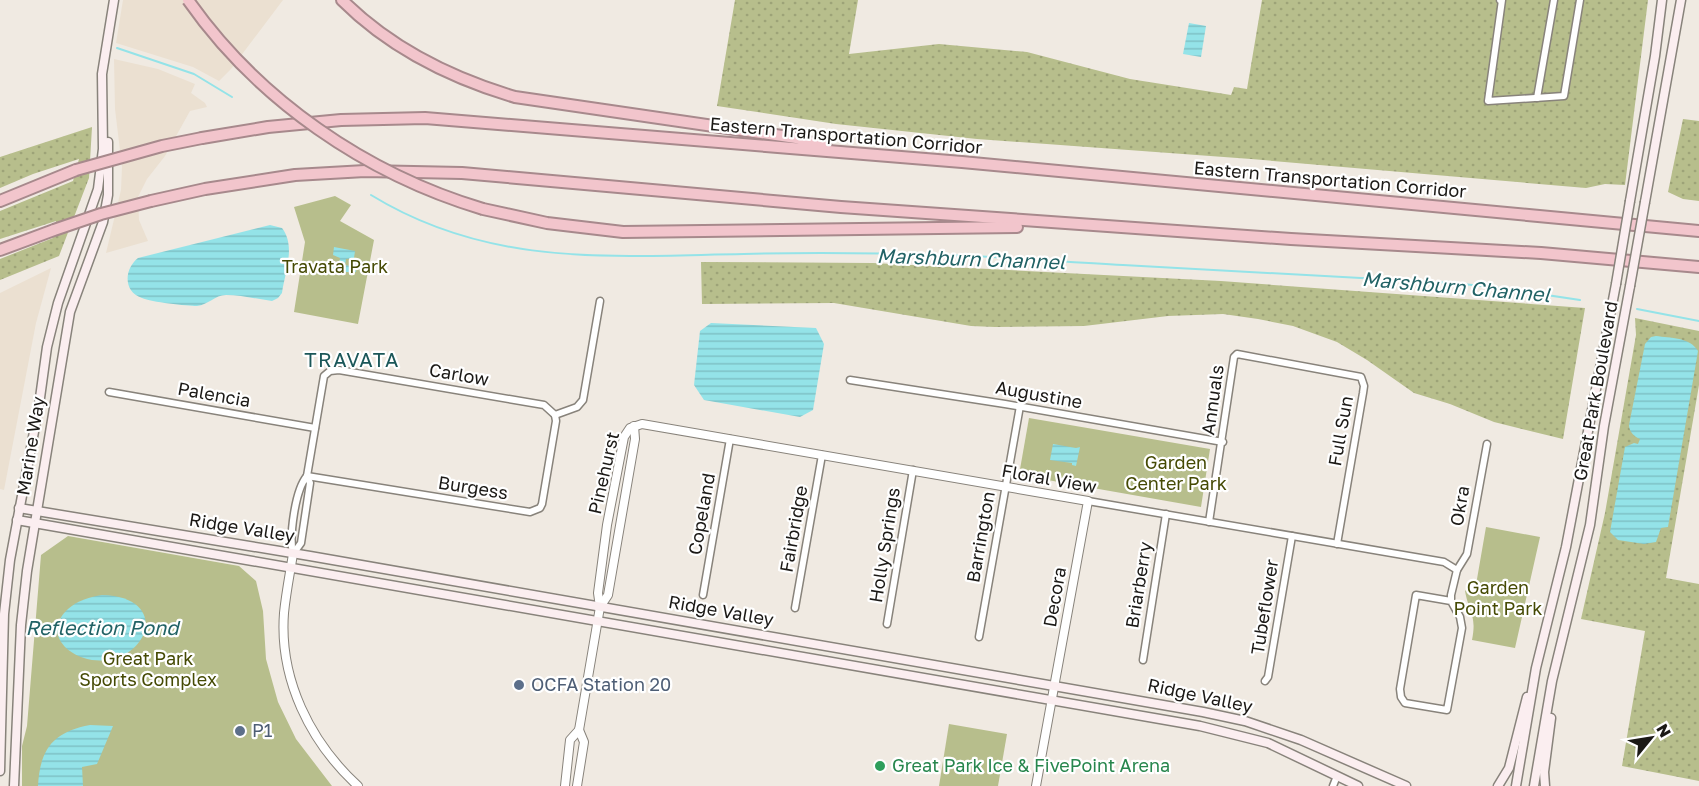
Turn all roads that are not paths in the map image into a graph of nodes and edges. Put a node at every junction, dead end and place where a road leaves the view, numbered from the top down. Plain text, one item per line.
1 (114, 0) edge
2 (188, 0) edge
3 (342, 0) edge
4 (1502, 0) edge
5 (1554, 0) edge
6 (1580, 0) edge
7 (1662, 0) edge
8 (1681, 0) edge
9 (1537, 98) junction
10 (103, 119) junction
11 (852, 154) junction
12 (0, 201) edge
13 (1093, 226) junction
14 (1699, 231) edge
15 (0, 250) edge
16 (1699, 267) edge
17 (600, 301) dead end
18 (1307, 367) joint
19 (850, 380) dead end
20 (109, 392) dead end
21 (1020, 406) junction
22 (555, 415) junction
23 (634, 426) junction
24 (315, 428) junction
25 (730, 439) junction
26 (1222, 442) junction
27 (1486, 444) dead end
28 (822, 455) junction
29 (912, 470) junction
30 (307, 476) junction
31 (1005, 487) junction
32 (1088, 501) junction
33 (19, 508) junction
34 (37, 511) junction
35 (1166, 514) junction
36 (17, 520) junction
37 (1209, 522) junction
38 (34, 524) junction
39 (1292, 536) junction
40 (1337, 544) junction
41 (293, 554) junction
42 (291, 568) junction
43 (1457, 570) junction
44 (703, 595) dead end
45 (1451, 601) junction
46 (600, 607) junction
47 (795, 609) dead end
48 (598, 621) junction
49 (888, 624) dead end
50 (979, 638) dead end
51 (1560, 648) junction
52 (1143, 660) dead end
53 (1536, 668) junction
54 (1265, 681) dead end
55 (1054, 686) junction
56 (1052, 699) junction
57 (1203, 712) junction
58 (1200, 726) junction
59 (579, 730) junction
60 (0, 771) edge
61 (1338, 776) junction
62 (14, 786) edge
63 (358, 786) edge
64 (565, 786) edge
65 (577, 786) edge
66 (1036, 786) edge
67 (1333, 786) edge
68 (1359, 786) edge
69 (1406, 786) edge
70 (1498, 786) edge
71 (1516, 786) edge
72 (1534, 786) edge
73 (1545, 786) edge

1 - 10 main road, Marine Way
2 - 13 highway, bridge
3 - 11 highway
4 - 9 street
5 - 9 street
6 - 9 street
7 - 53 main road, Great Park Boulevard, bridge
8 - 51 main road, Great Park Boulevard, bridge
10 - 33 main road, Marine Way
10 - 34 main road, Marine Way
11 - 12 highway, Eastern Transportation Corridor, bridge
11 - 14 highway, Eastern Transportation Corridor
13 - 15 highway, bridge
13 - 16 highway
17 - 22 street
18 - 26 street, Annuals
18 - 40 street, Full Sun
19 - 21 street, Augustine
20 - 24 street, Palencia
21 - 26 street, Augustine
21 - 31 street, Barrington
22 - 24 street, Carlow
22 - 30 street, Burgess
23 - 25 street, Floral View
23 - 46 street, Pinehurst
23 - 46 street, Pinehurst
24 - 30 street, Carlow
25 - 28 street, Floral View
25 - 44 street, Copeland
26 - 37 street, Annuals
27 - 43 street, Okra
28 - 29 street, Floral View
28 - 47 street, Fairbridge
29 - 31 street, Floral View
29 - 49 street, Holly Springs
30 - 41 street, Carlow
30 - 41 street, Carlow
31 - 32 street, Floral View
31 - 50 street, Barrington
32 - 35 street, Floral View
32 - 55 street, Decora
33 - 34 main road, Ridge Valley
33 - 36 main road, Marine Way
34 - 38 main road, Marine Way
34 - 41 main road, Ridge Valley
35 - 37 street, Floral View
35 - 52 street, Briarberry
36 - 38 main road, Ridge Valley
36 - 60 main road, Marine Way
37 - 39 street, Floral View
38 - 42 main road, Ridge Valley
38 - 62 main road, Marine Way
39 - 40 street, Floral View
39 - 54 street, Tubeflower
40 - 43 street, Floral View
41 - 42 street
41 - 46 main road, Ridge Valley
42 - 48 main road, Ridge Valley
42 - 63 street
43 - 45 street, Okra
45 - 45 street
46 - 48 street
46 - 55 main road, Ridge Valley
48 - 56 main road, Ridge Valley
48 - 59 street
51 - 72 main road, Great Park Boulevard
51 - 73 main road
53 - 70 main road
53 - 71 main road, Great Park Boulevard
55 - 56 street, Decora
55 - 57 main road, Ridge Valley
56 - 58 main road, Ridge Valley
56 - 66 street, Decora
57 - 58 street
57 - 69 main road, Ridge Valley
58 - 61 main road, Ridge Valley
59 - 64 street
59 - 65 street
61 - 67 street
61 - 68 main road, Ridge Valley

